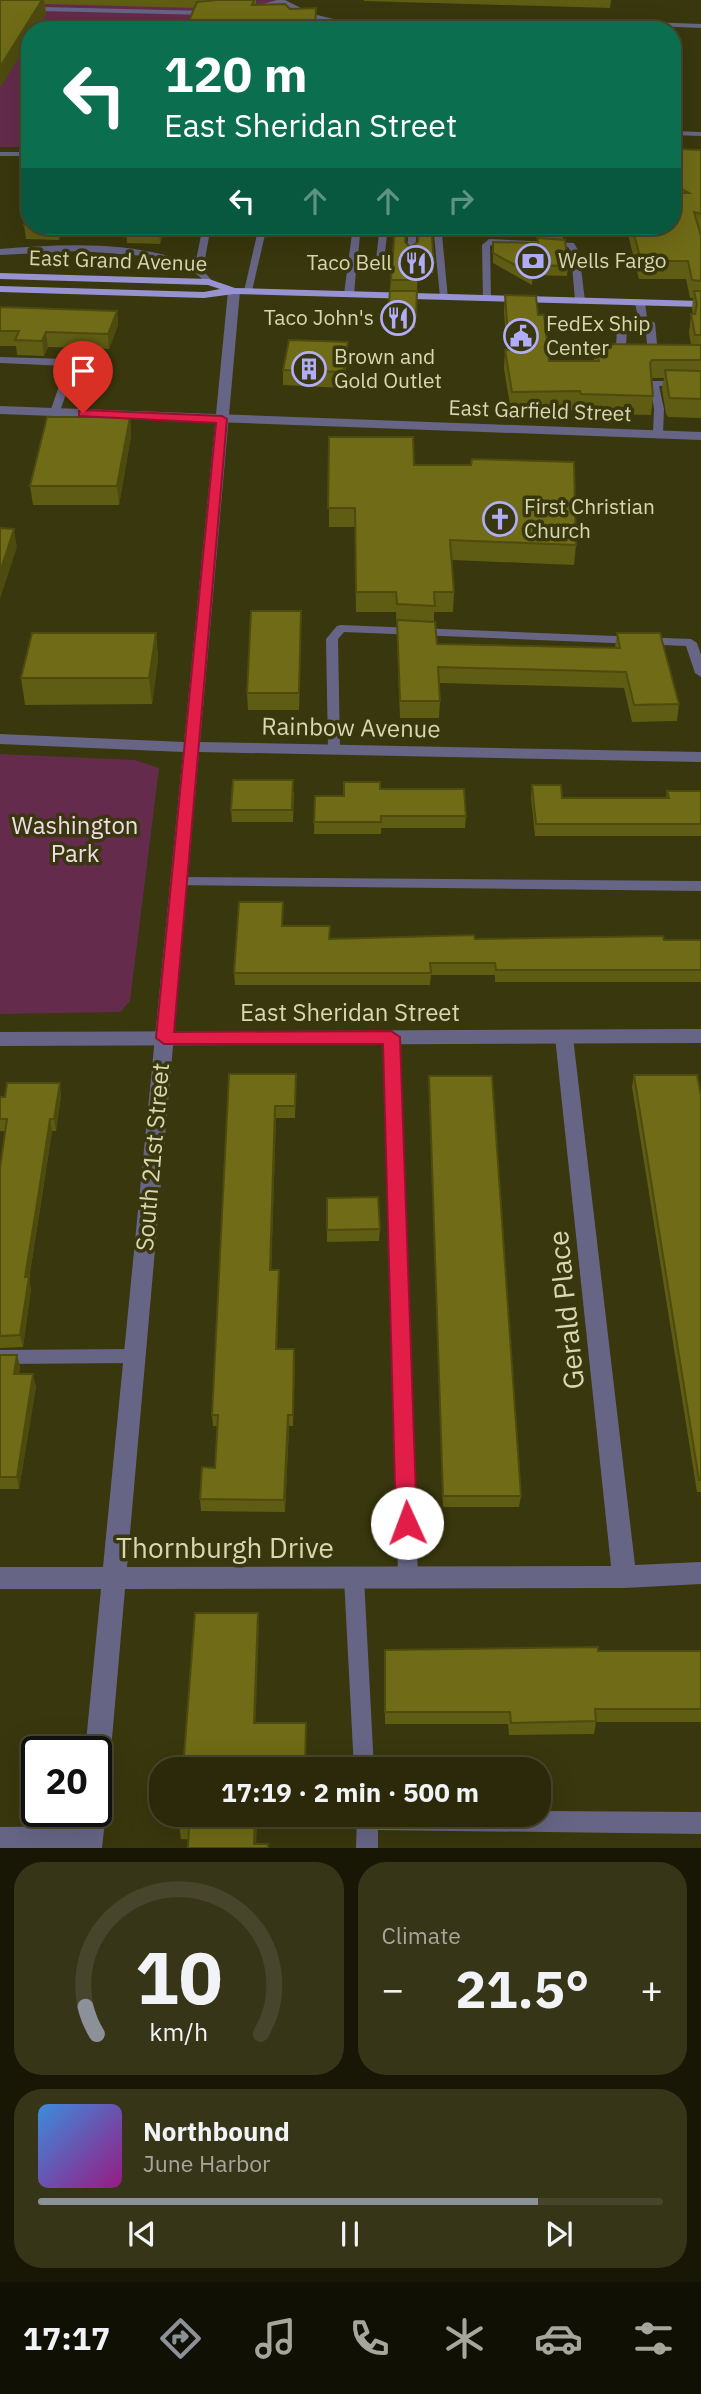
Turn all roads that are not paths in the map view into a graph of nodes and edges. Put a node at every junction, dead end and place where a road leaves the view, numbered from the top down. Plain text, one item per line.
1 (281, 1) edge
2 (0, 8) edge
3 (247, 9) edge
4 (221, 12) edge
5 (326, 21) edge
6 (681, 25) edge
7 (701, 26) edge
8 (681, 133) edge
9 (701, 134) edge
10 (0, 154) edge
11 (21, 155) edge
12 (205, 235) edge
13 (260, 235) edge
14 (356, 235) edge
15 (383, 235) edge
16 (412, 235) edge
17 (438, 235) edge
18 (0, 252) edge
19 (411, 252) edge
20 (352, 269) junction
21 (198, 271) junction
22 (0, 276) edge
23 (209, 282) junction
24 (0, 289) edge
25 (241, 291) junction
26 (349, 294) junction
27 (445, 297) junction
28 (486, 298) junction
29 (580, 301) junction
30 (640, 302) junction
31 (701, 304) edge
32 (643, 319) junction
33 (653, 354) edge
34 (664, 359) edge
35 (0, 360) edge
36 (701, 384) edge
37 (0, 410) edge
38 (55, 412) junction
39 (222, 419) junction
40 (658, 434) junction
41 (701, 436) edge
42 (701, 673) edge
43 (0, 739) edge
44 (191, 747) junction
45 (334, 750) junction
46 (701, 757) edge
47 (179, 882) junction
48 (701, 886) edge
49 (701, 1036) edge
50 (391, 1037) junction
51 (564, 1037) junction
52 (164, 1038) junction
53 (0, 1039) edge
54 (135, 1356) junction
55 (0, 1357) edge
56 (701, 1573) edge
57 (114, 1577) junction
58 (354, 1577) junction
59 (408, 1577) junction
60 (624, 1577) junction
61 (0, 1578) edge
62 (99, 1736) edge
63 (363, 1757) edge
64 (551, 1820) edge
65 (701, 1823) edge
66 (367, 1827) edge
67 (91, 1832) edge
68 (0, 1838) edge
69 (367, 1848) edge

1 - 3 lane
1 - 5 lane
2 - 4 lane
6 - 7 lane
8 - 9 lane
10 - 11 lane
12 - 21 lane
13 - 25 lane
14 - 20 lane
15 - 20 lane
16 - 19 lane
17 - 27 lane
18 - 21 lane
20 - 26 lane
21 - 23 lane
22 - 23 main road, East Grand Avenue
23 - 25 main road, East Grand Avenue
24 - 25 main road, East Grand Avenue
25 - 26 main road, East Grand Avenue
25 - 39 street, South 21st Street
26 - 27 main road, East Grand Avenue
27 - 28 main road, East Grand Avenue
28 - 29 main road, East Grand Avenue
28 - 29 lane
29 - 30 main road, East Grand Avenue
30 - 31 main road, East Grand Avenue
30 - 32 lane
32 - 33 lane
32 - 34 lane
35 - 38 lane
36 - 40 lane
37 - 38 street, East Garfield Street
38 - 39 street, East Garfield Street
39 - 40 street, East Garfield Street
39 - 44 street, South 21st Street
40 - 41 street, East Garfield Street
42 - 45 lane
43 - 44 street, Rainbow Avenue
44 - 45 street, Rainbow Avenue
44 - 47 street, South 21st Street
45 - 46 street, Rainbow Avenue
47 - 48 lane
47 - 52 street, South 21st Street
49 - 51 street, East Sheridan Street
50 - 51 street, East Sheridan Street
50 - 52 street, East Sheridan Street
50 - 59 lane
51 - 60 street, Gerald Place
52 - 53 street, East Sheridan Street
52 - 54 street, South 21st Street
54 - 55 lane
54 - 57 street, South 21st Street
56 - 60 street, Thornburgh Drive
57 - 58 street, Thornburgh Drive
57 - 61 street, Thornburgh Drive
57 - 62 street, South 21st Street
58 - 59 street, Thornburgh Drive
58 - 63 lane
59 - 60 street, Thornburgh Drive
64 - 65 lane
66 - 69 lane
67 - 68 lane

